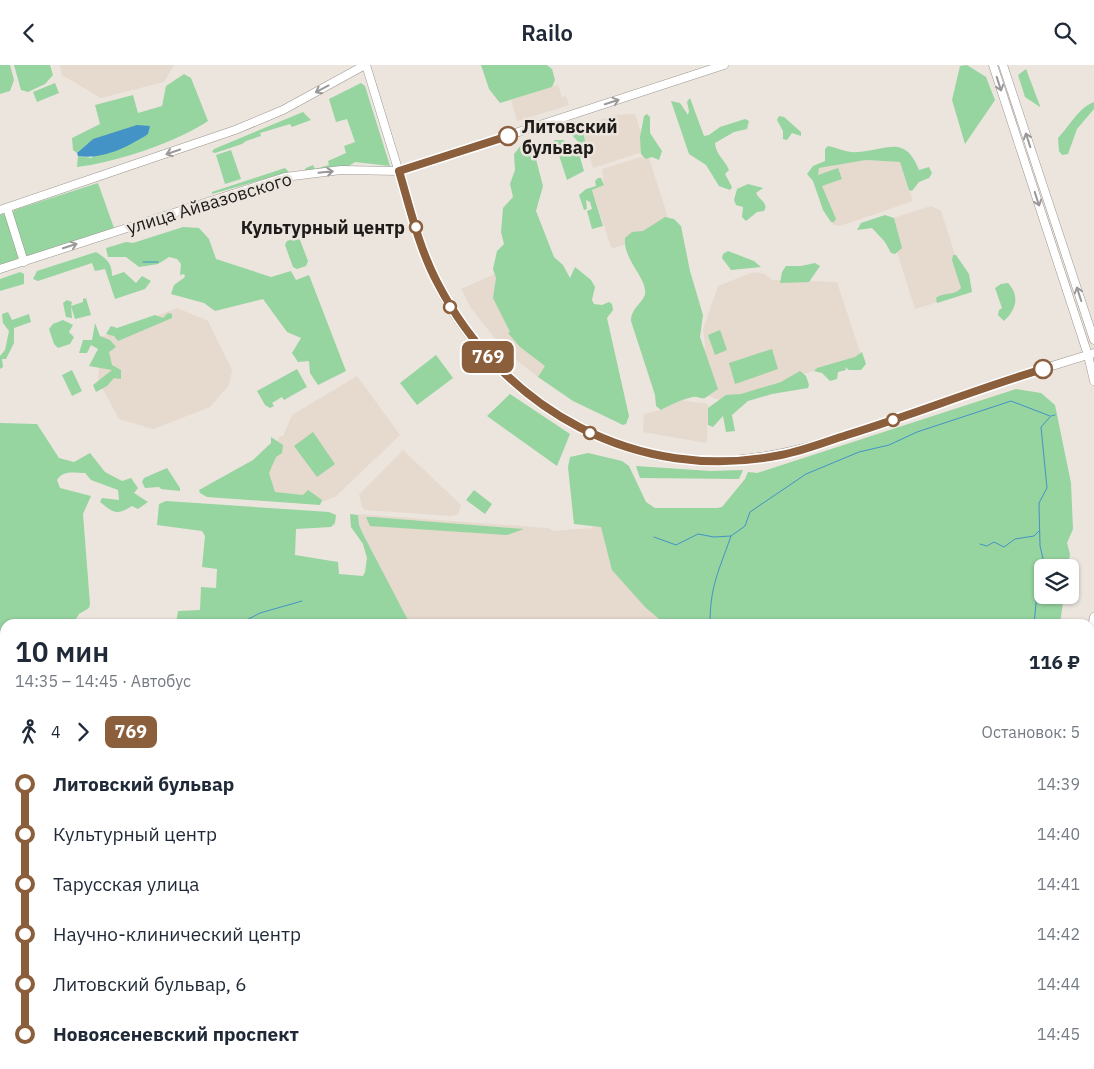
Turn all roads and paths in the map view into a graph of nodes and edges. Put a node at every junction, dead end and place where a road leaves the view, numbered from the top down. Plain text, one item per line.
1 (365, 65) edge
2 (724, 65) edge
3 (993, 65) edge
4 (1003, 65) edge
5 (399, 171) junction
6 (3, 209) edge
7 (24, 262) junction
8 (0, 269) edge
9 (1094, 340) edge
10 (1091, 354) edge
11 (1094, 381) edge

1 - 5 main road
1 -> 6 main road
5 -> 2 main road, улица Айвазовского
3 -> 10 main road
9 -> 4 main road
7 -> 5 main road, улица Айвазовского
5 - 10 main road
6 - 7 main road
7 - 8 main road, улица Айвазовского
10 - 11 main road

